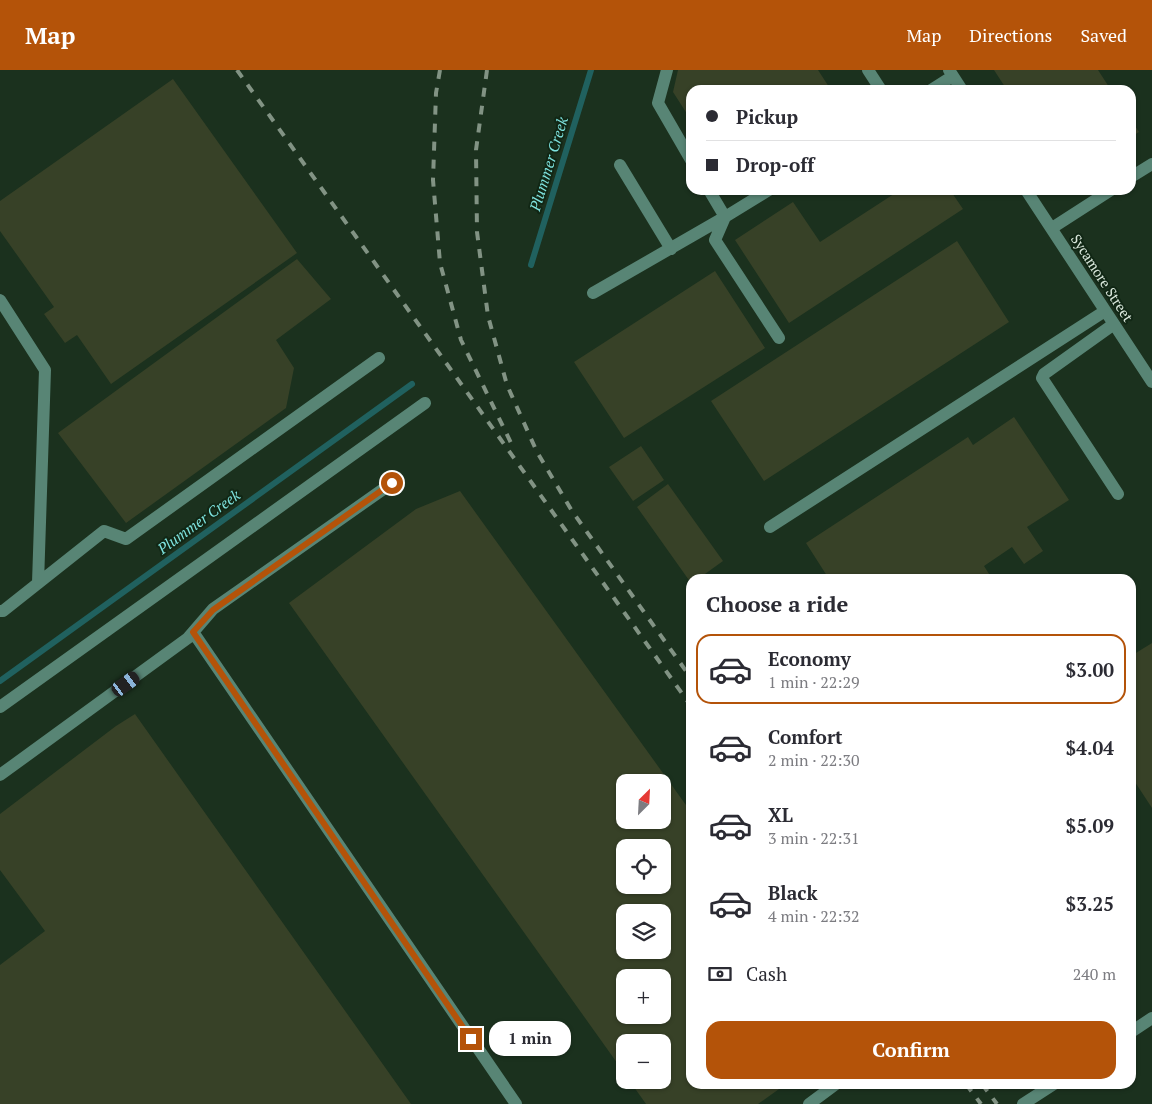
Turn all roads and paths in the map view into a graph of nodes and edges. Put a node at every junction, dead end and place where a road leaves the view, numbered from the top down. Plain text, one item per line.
1 (666, 70) edge
2 (868, 70) edge
3 (951, 73) edge
4 (878, 85) edge
5 (937, 85) edge
6 (959, 85) edge
7 (686, 151) edge
8 (1152, 164) edge
9 (620, 165) dead end
10 (1136, 174) edge
11 (712, 195) edge
12 (761, 195) edge
13 (1029, 195) edge
14 (1103, 195) edge
15 (725, 217) junction
16 (1052, 228) junction
17 (671, 249) junction
18 (594, 293) dead end
19 (0, 300) edge
20 (1105, 311) junction
21 (1114, 324) junction
22 (779, 338) dead end
23 (379, 358) dead end
24 (1152, 382) edge
25 (425, 402) dead end
26 (392, 483) dead end
27 (1118, 494) dead end
28 (770, 527) dead end
29 (38, 583) junction
30 (1, 612) edge
31 (193, 632) junction
32 (0, 707) edge
33 (0, 775) edge
34 (1152, 1018) edge
35 (1136, 1029) edge
36 (829, 1089) edge
37 (1046, 1089) edge
38 (516, 1104) edge
39 (809, 1104) edge
40 (1023, 1104) edge

1 - 7 street
2 - 4 street
3 - 5 street
3 - 6 street
8 - 10 street
9 - 17 street
11 - 15 street
12 - 15 street
13 - 16 street, Sycamore Street
14 - 16 street
15 - 17 street
15 - 22 street
16 - 20 street, Sycamore Street
17 - 18 street
19 - 29 street
20 - 21 street, Sycamore Street
20 - 28 street
21 - 24 street, Sycamore Street
21 - 27 street
23 - 29 street
25 - 32 street
26 - 31 street
29 - 30 street
31 - 33 street
31 - 38 street
34 - 35 street
36 - 39 street
37 - 40 street

